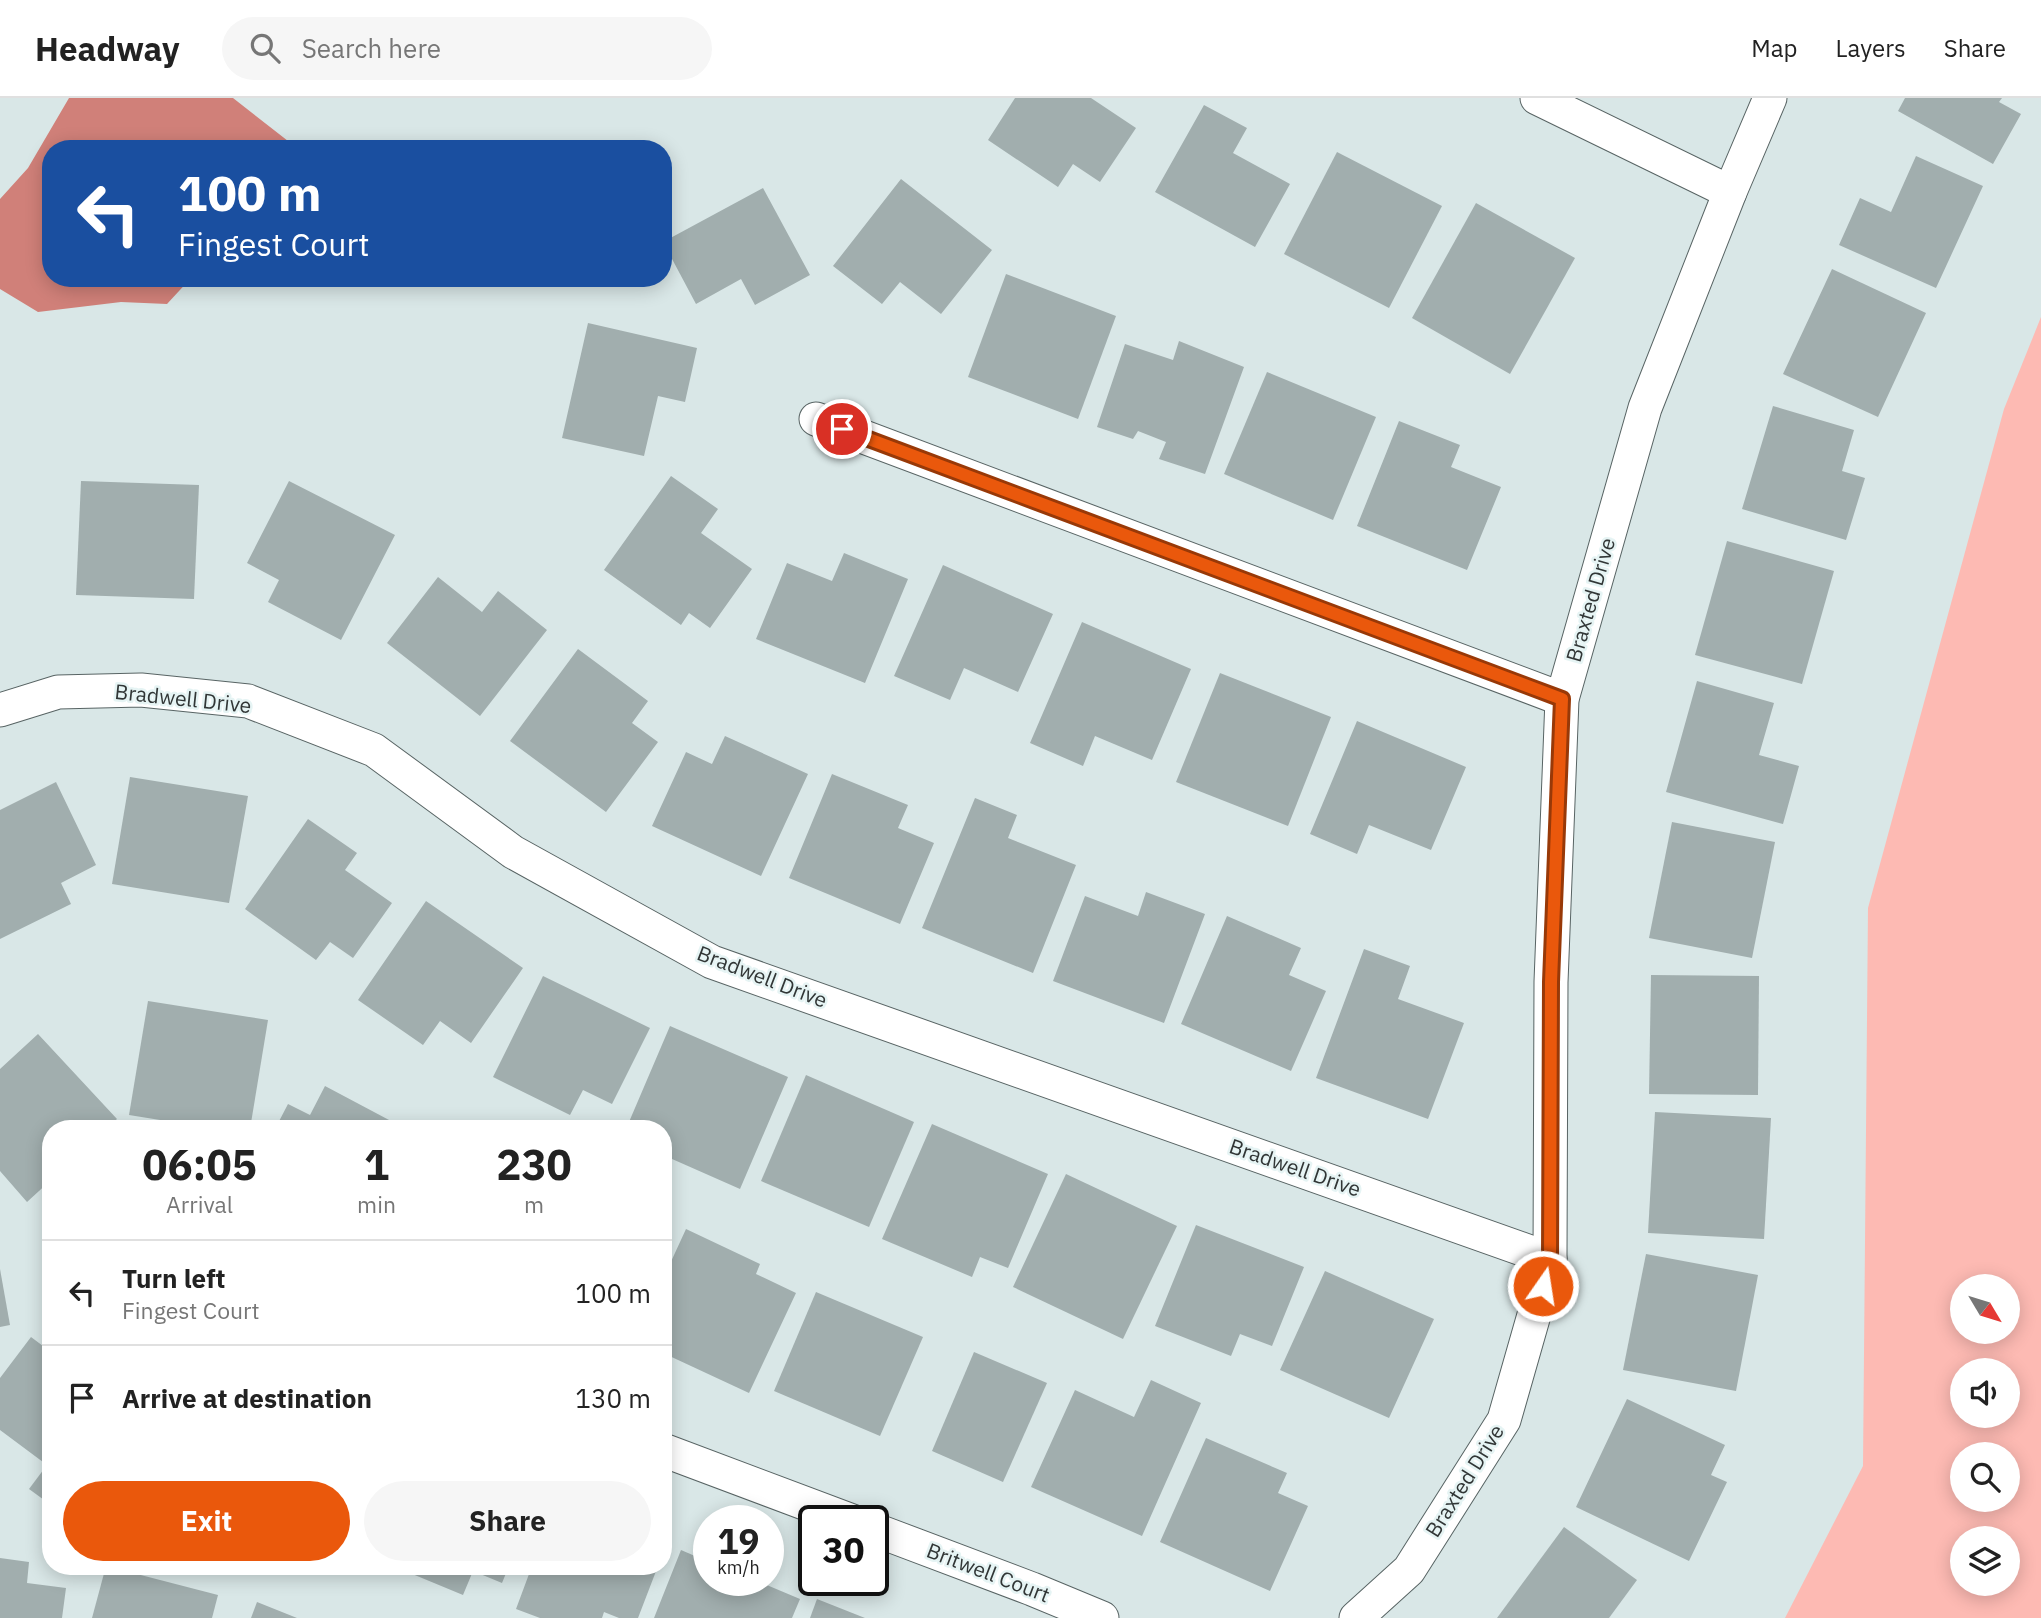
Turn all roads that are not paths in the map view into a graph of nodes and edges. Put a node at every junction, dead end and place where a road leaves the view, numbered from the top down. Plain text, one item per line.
1 (1537, 98) edge
2 (1770, 98) edge
3 (1730, 192) junction
4 (816, 419) dead end
5 (1562, 699) junction
6 (0, 710) edge
7 (1550, 1259) junction
8 (672, 1453) edge
9 (809, 1505) edge
10 (889, 1535) edge
11 (1102, 1618) edge
12 (1356, 1618) edge

1 - 3 street
2 - 3 street, Braxted Drive
3 - 5 street, Braxted Drive
4 - 5 street
5 - 7 street, Braxted Drive
6 - 7 street, Bradwell Drive
7 - 12 street, Braxted Drive
8 - 9 street
10 - 11 street, Britwell Court

